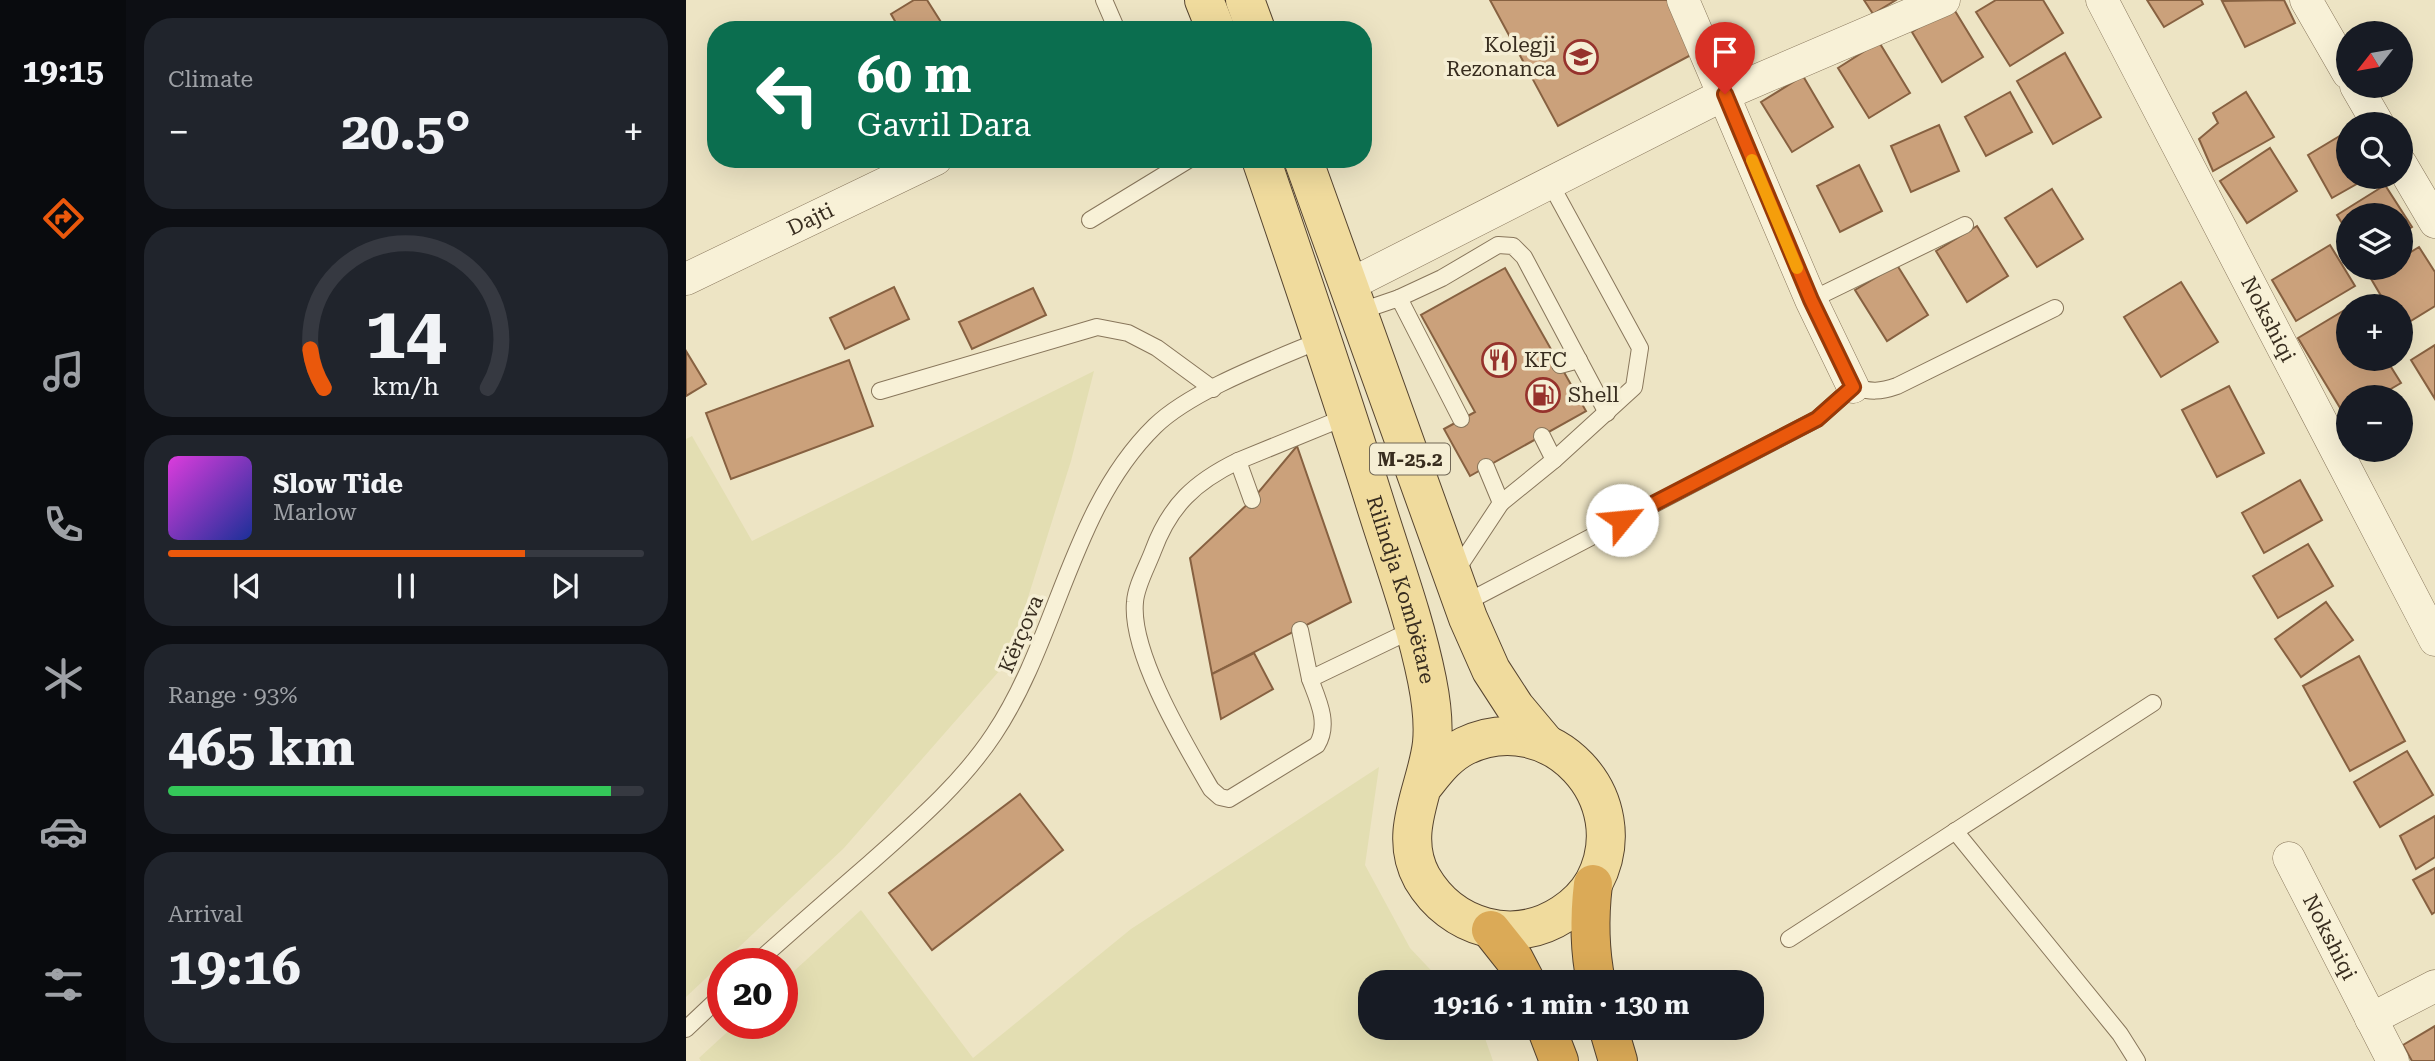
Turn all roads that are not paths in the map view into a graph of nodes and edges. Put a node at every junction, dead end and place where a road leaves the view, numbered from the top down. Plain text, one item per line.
1 (1104, 0) edge
2 (1204, 0) edge
3 (1245, 0) edge
4 (1683, 0) edge
5 (1944, 0) edge
6 (2102, 0) edge
7 (2306, 0) edge
8 (1113, 21) edge
9 (1212, 21) edge
10 (1253, 21) edge
11 (2336, 52) edge
12 (1725, 94) junction
13 (917, 168) edge
14 (1176, 168) edge
15 (1264, 168) edge
16 (1306, 168) edge
17 (1550, 183) junction
18 (2413, 184) edge
19 (1090, 220) dead end
20 (2435, 222) edge
21 (1965, 225) dead end
22 (686, 279) edge
23 (1399, 298) junction
24 (1353, 299) junction
25 (1811, 300) junction
26 (2056, 308) dead end
27 (1323, 339) junction
28 (1579, 360) junction
29 (1560, 365) dead end
30 (1853, 387) junction
31 (1213, 389) junction
32 (880, 391) dead end
33 (1606, 413) junction
34 (1348, 416) junction
35 (1461, 419) dead end
36 (1542, 436) dead end
37 (1554, 460) junction
38 (1238, 461) junction
39 (1486, 467) dead end
40 (1252, 500) dead end
41 (1501, 503) junction
42 (1458, 590) junction
43 (1415, 629) junction
44 (1300, 630) dead end
45 (2435, 640) edge
46 (1310, 679) junction
47 (2153, 703) dead end
48 (1546, 744) junction
49 (1424, 785) junction
50 (1955, 831) junction
51 (2289, 858) dead end
52 (1593, 884) junction
53 (1491, 930) junction
54 (1789, 939) dead end
55 (773, 948) edge
56 (1520, 970) edge
57 (1594, 970) edge
58 (2435, 986) edge
59 (707, 1009) edge
60 (2371, 1018) junction
61 (686, 1028) edge
62 (1551, 1040) edge
63 (1612, 1040) edge
64 (1559, 1061) edge
65 (1618, 1061) edge
66 (2137, 1061) edge
67 (2393, 1061) edge

1 - 8 lane
2 - 9 main road
3 - 10 main road
4 - 12 street
5 - 12 street
6 - 45 street, Nokshiqi
7 - 11 street
12 - 17 street
12 - 25 street
13 - 22 street, Dajti
14 - 19 lane
15 - 27 main road, Rilindja Kombëtare / M-25.2
16 - 24 main road, M-25.2
17 - 24 street
17 - 33 lane
18 - 20 street
21 - 25 lane
23 - 24 lane
23 - 28 lane
23 - 35 lane
24 - 42 main road, M-25.2
25 - 30 street
26 - 30 lane
27 - 31 lane, Kërçova
27 - 34 main road, Rilindja Kombëtare / M-25.2
28 - 29 lane
28 - 33 lane
30 - 42 lane
31 - 32 lane
31 - 55 lane, Kërçova
33 - 37 lane
34 - 38 lane
34 - 43 main road, Rilindja Kombëtare / M-25.2
36 - 37 lane
37 - 41 lane
38 - 40 lane
38 - 46 lane
39 - 41 lane
41 - 42 lane
42 - 48 main road, M-25.2
43 - 46 lane
43 - 49 main road, Rilindja Kombëtare / M-25.2
44 - 46 lane
47 - 50 lane
48 - 49 main road, M-25.2
48 - 52 main road, M-25.2
49 - 53 main road, M-25.2
50 - 54 lane
50 - 66 lane
51 - 60 street, Nokshiqi
52 - 53 main road, M-25.2
52 - 57 highway
53 - 56 highway
58 - 60 street
59 - 61 lane
60 - 67 street, Nokshiqi
62 - 64 highway
63 - 65 highway

